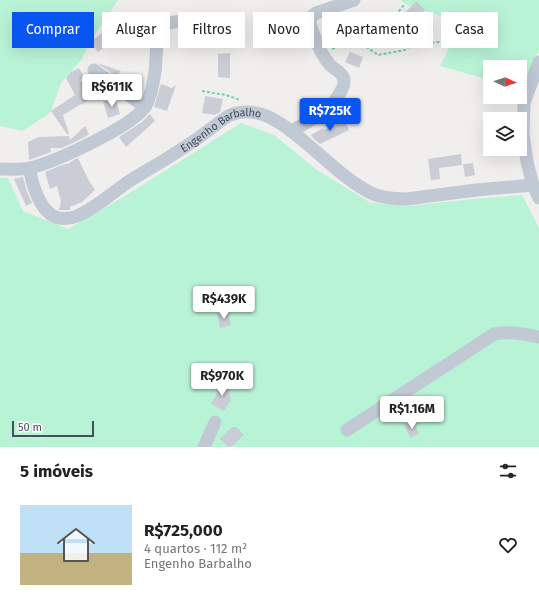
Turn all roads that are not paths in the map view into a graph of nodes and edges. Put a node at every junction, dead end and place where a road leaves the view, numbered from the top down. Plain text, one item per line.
1 (354, 0) edge
2 (178, 22) edge
3 (539, 62) edge
4 (94, 70) dead end
5 (145, 106) junction
6 (291, 131) junction
7 (30, 168) junction
8 (0, 169) edge
9 (534, 171) edge
10 (533, 185) junction
11 (539, 198) edge
12 (539, 337) edge
13 (215, 422) dead end
14 (347, 430) dead end
15 (204, 447) edge

1 - 6 street
2 - 5 street
3 - 9 street
4 - 5 street
5 - 7 street
6 - 7 street, Engenho Barbalho
6 - 10 street, Engenho Barbalho
7 - 8 street
9 - 10 street
10 - 11 street
12 - 14 street
13 - 15 street

